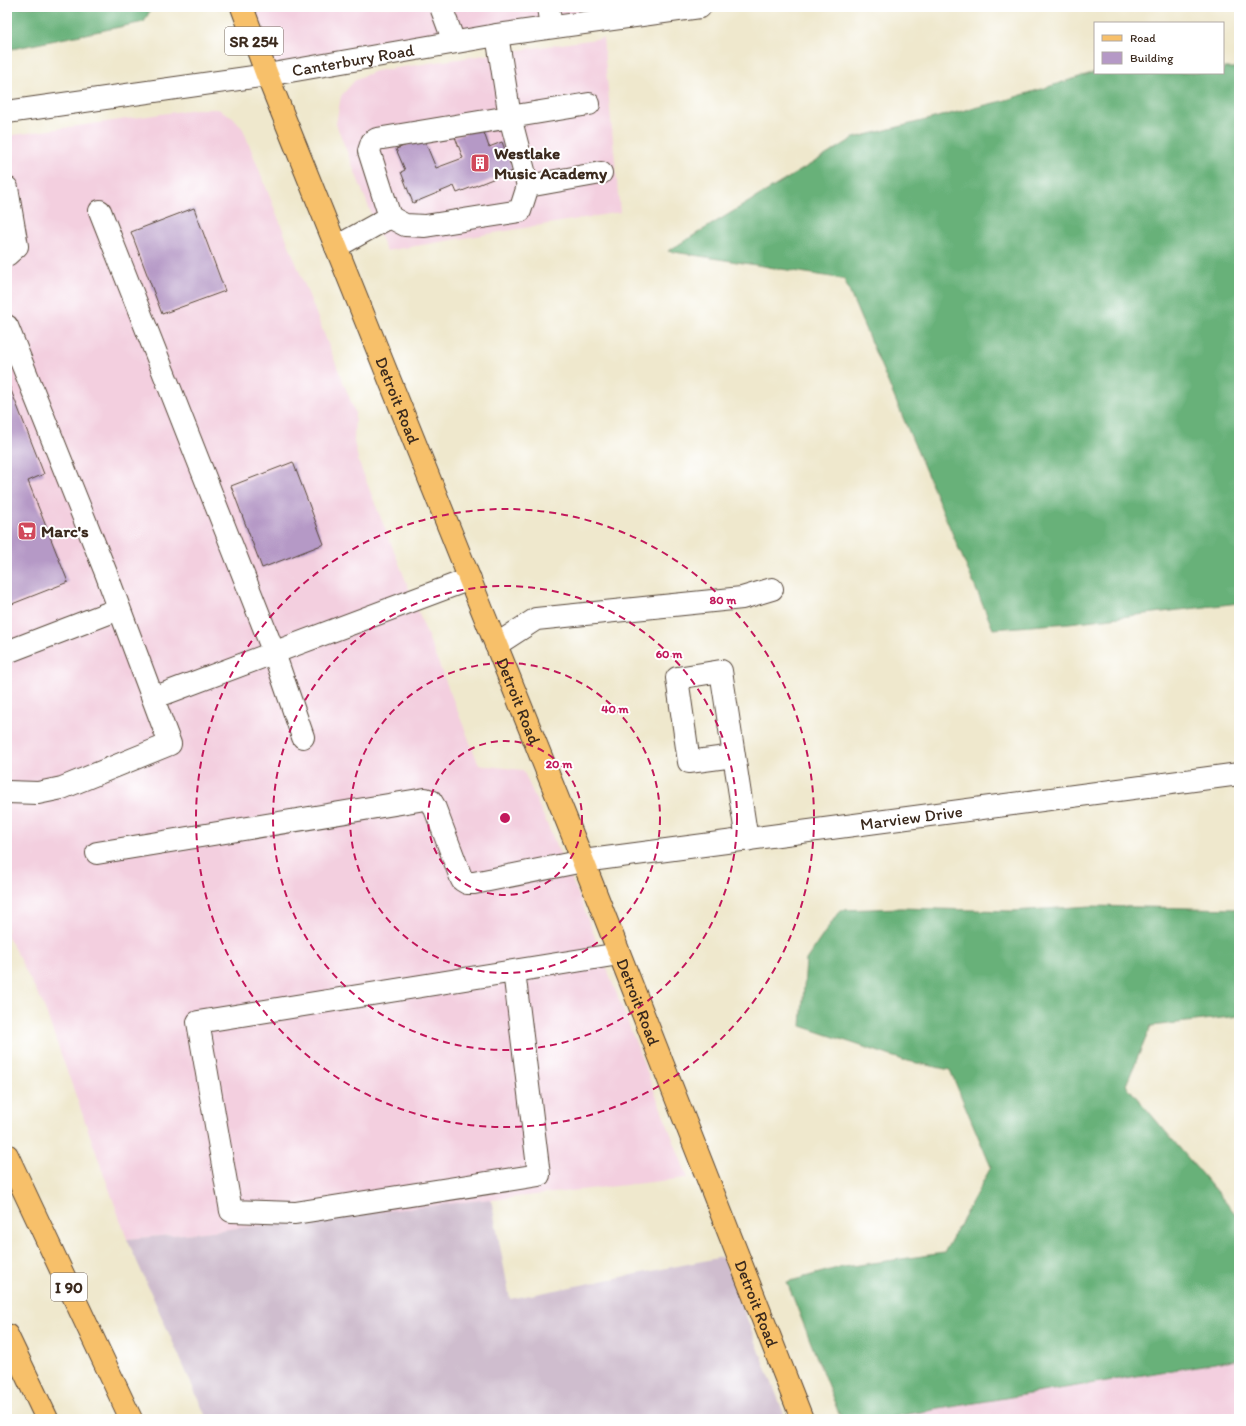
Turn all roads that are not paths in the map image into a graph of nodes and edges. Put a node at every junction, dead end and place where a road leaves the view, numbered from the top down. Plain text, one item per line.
1 (242, 7) edge
2 (441, 7) edge
3 (700, 7) edge
4 (549, 17) edge
5 (497, 35) junction
6 (454, 42) junction
7 (267, 75) junction
8 (589, 104) dead end
9 (7, 112) edge
10 (510, 117) junction
11 (601, 173) dead end
12 (528, 186) junction
13 (7, 188) edge
14 (100, 212) dead end
15 (390, 217) junction
16 (336, 247) junction
17 (7, 255) edge
18 (7, 326) edge
19 (470, 579) junction
20 (772, 589) dead end
21 (120, 609) junction
22 (496, 645) junction
23 (7, 652) edge
24 (274, 653) junction
25 (152, 698) junction
26 (303, 737) dead end
27 (734, 756) dead end
28 (1239, 774) edge
29 (7, 792) edge
30 (747, 840) junction
31 (97, 853) dead end
32 (583, 861) junction
33 (619, 954) junction
34 (514, 971) junction
35 (7, 1155) edge
36 (7, 1335) edge
37 (47, 1419) edge
38 (131, 1419) edge
39 (802, 1419) edge

1 - 7 main road, Detroit Road / SR 254
2 - 6 street
3 - 4 street, Canterbury Road
4 - 5 street, Canterbury Road
5 - 6 street, Canterbury Road
5 - 10 street
6 - 7 street, Canterbury Road
7 - 9 street, Canterbury Road
7 - 16 main road, Detroit Road / SR 254
8 - 10 street
10 - 12 street
10 - 15 street
11 - 12 street
12 - 15 street
13 - 17 street
14 - 24 street
15 - 16 street
16 - 19 main road, Detroit Road / SR 254
18 - 21 street
19 - 22 main road, Detroit Road / SR 254
19 - 24 street
20 - 22 street
21 - 23 street
21 - 25 street
22 - 32 main road, Detroit Road / SR 254
24 - 25 street
24 - 26 street
25 - 29 street
27 - 30 street
28 - 30 street, Marview Drive
30 - 32 street, Marview Drive
31 - 32 street, Marview Drive
32 - 33 main road, Detroit Road / SR 254
33 - 34 street
33 - 39 main road, Detroit Road / SR 254
34 - 34 street
35 - 38 main road, I 90
36 - 37 main road

